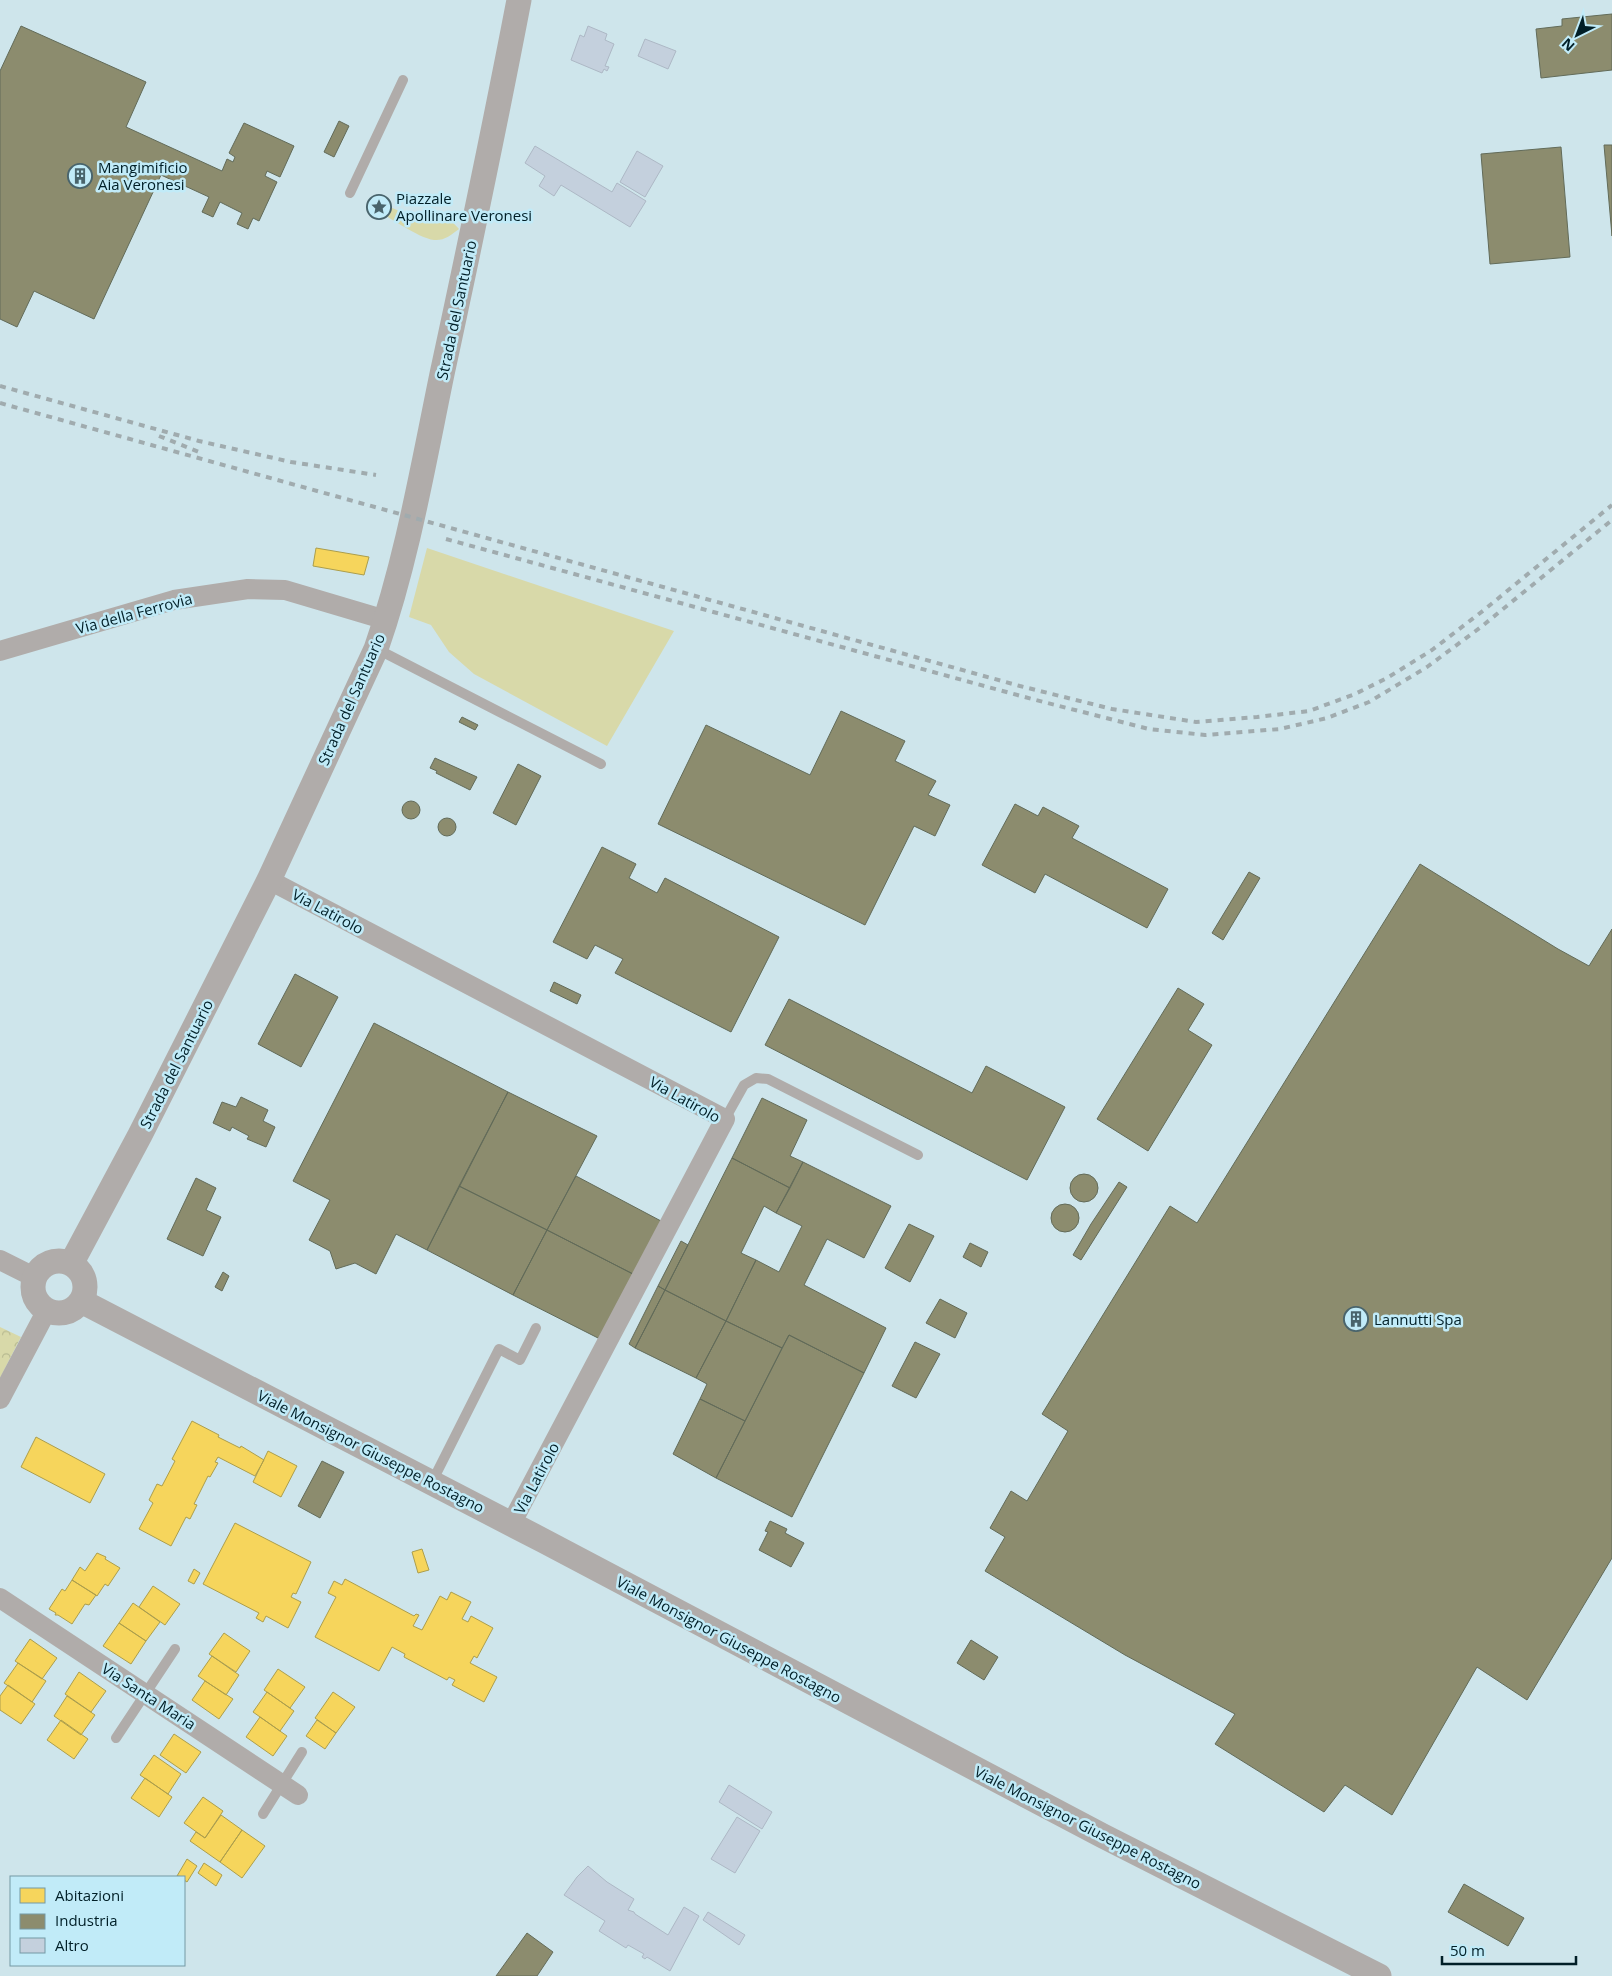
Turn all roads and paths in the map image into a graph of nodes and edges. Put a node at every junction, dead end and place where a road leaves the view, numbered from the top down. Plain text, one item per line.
1 (519, 0) edge
2 (403, 80) dead end
3 (350, 193) dead end
4 (386, 620) junction
5 (376, 649) junction
6 (0, 651) edge
7 (601, 764) dead end
8 (268, 880) junction
9 (725, 1119) junction
10 (918, 1155) dead end
11 (0, 1260) edge
12 (71, 1264) junction
13 (34, 1277) junction
14 (81, 1301) junction
15 (47, 1310) junction
16 (536, 1328) dead end
17 (0, 1400) edge
18 (431, 1483) junction
19 (512, 1524) junction
20 (0, 1598) edge
21 (175, 1649) dead end
22 (146, 1693) junction
23 (116, 1738) dead end
24 (302, 1752) dead end
25 (282, 1784) junction
26 (298, 1795) dead end
27 (262, 1814) dead end
28 (1379, 1976) edge

1 - 4 street, Strada del Santuario
2 - 3 lane
4 - 5 street, Strada del Santuario
4 - 6 street, Via della Ferrovia
5 - 7 lane
5 - 8 street, Strada del Santuario
8 - 9 street, Via Latirolo
8 - 12 street, Strada del Santuario
9 - 10 lane
9 - 19 street, Via Latirolo
11 - 13 street
12 - 13 street
12 - 14 street
13 - 15 street
14 - 15 street
14 - 18 street, Viale Monsignor Giuseppe Rostagno
15 - 17 street
16 - 18 lane
18 - 19 street, Viale Monsignor Giuseppe Rostagno
19 - 28 street, Viale Monsignor Giuseppe Rostagno
20 - 22 street, Via Santa Maria
21 - 22 lane
22 - 23 lane
22 - 25 street, Via Santa Maria
24 - 25 lane
25 - 26 street, Via Santa Maria
25 - 27 lane

